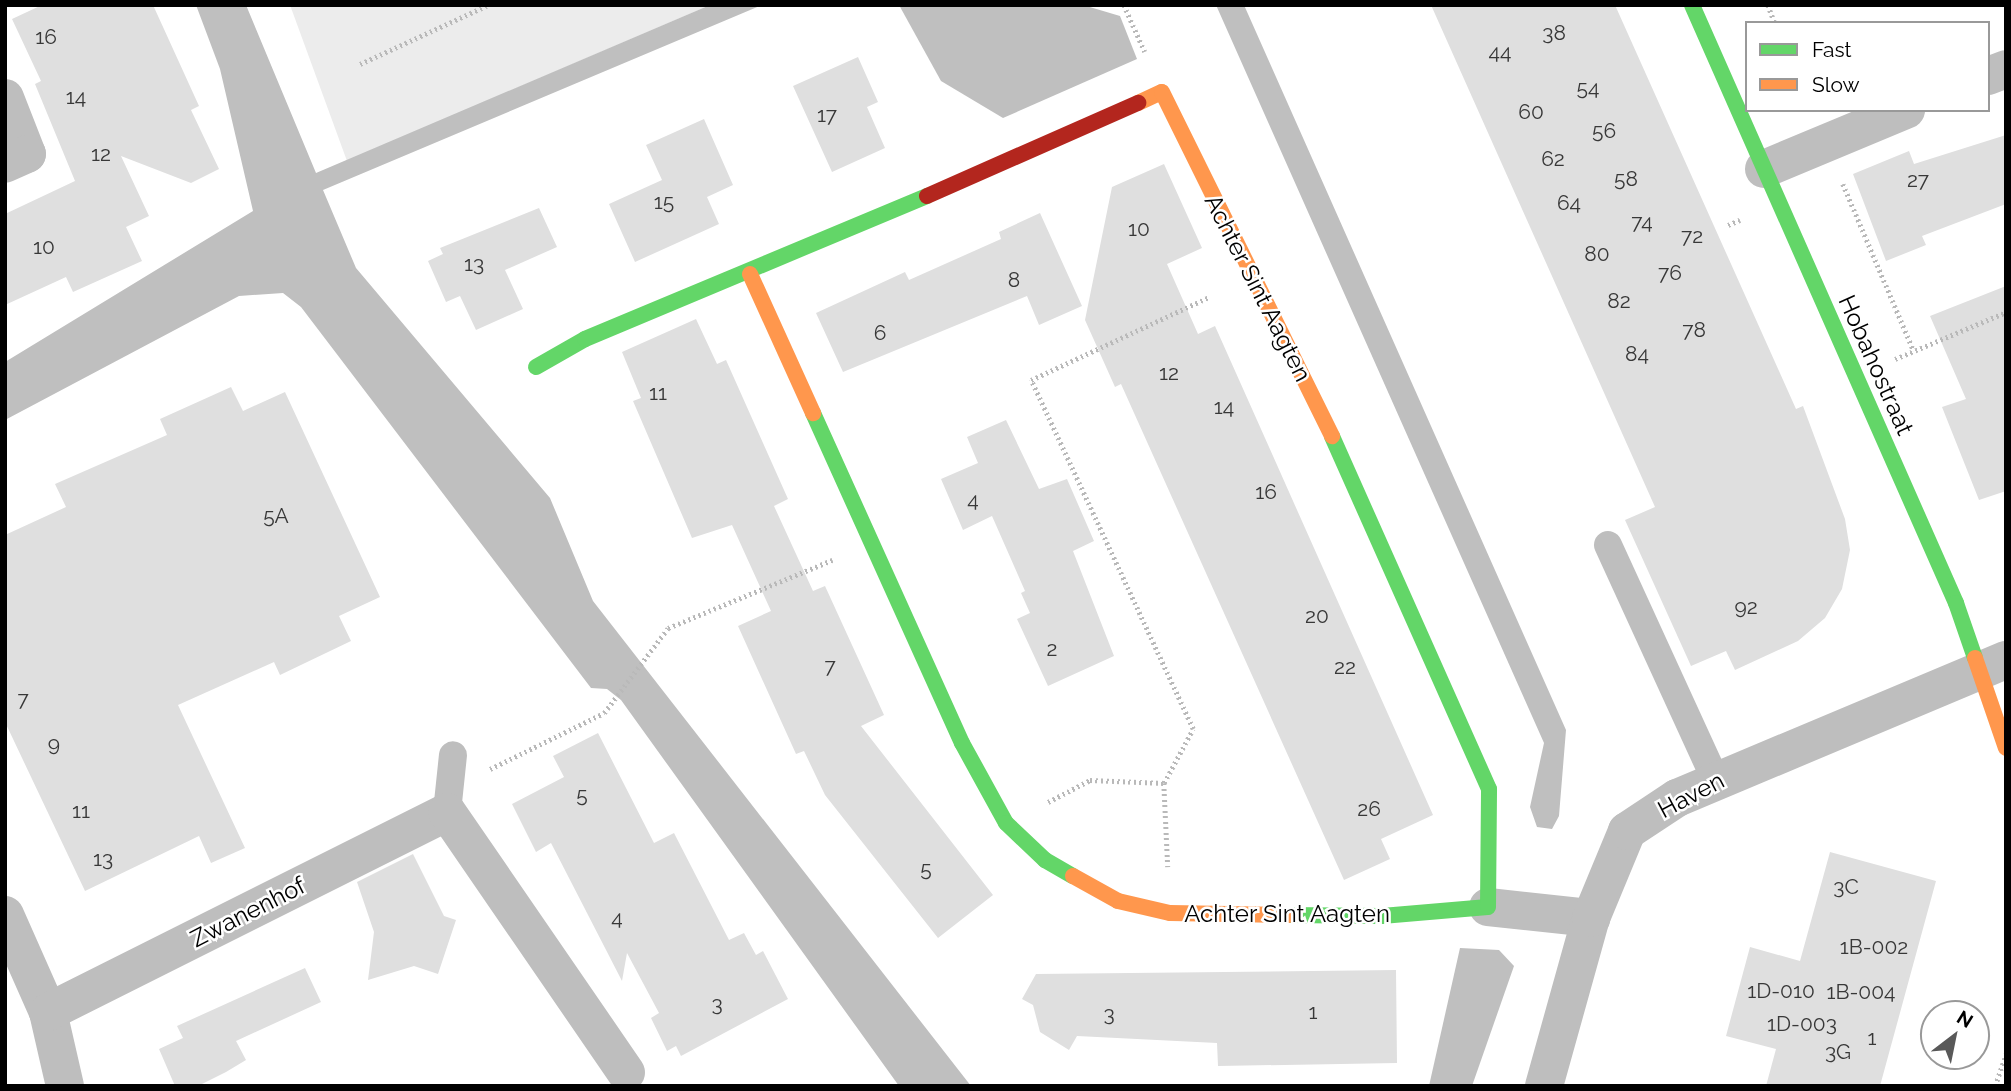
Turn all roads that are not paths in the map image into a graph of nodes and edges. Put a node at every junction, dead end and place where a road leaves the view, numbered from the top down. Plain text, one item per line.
1 (1692, 5) edge
2 (5, 98) edge
3 (1901, 112) edge
4 (5, 164) edge
5 (1764, 169) junction
6 (750, 274) junction
7 (536, 367) dead end
8 (1608, 545) dead end
9 (1993, 666) edge
10 (2006, 748) edge
11 (453, 755) dead end
12 (1716, 781) junction
13 (448, 800) junction
14 (1488, 907) junction
15 (5, 915) edge
16 (1591, 918) junction
17 (48, 1013) junction
18 (626, 1072) dead end
19 (65, 1086) edge
20 (1544, 1086) edge

1 - 5 street, Hobahostraat
2 - 4 street
3 - 5 street
5 - 9 street, Hobahostraat
6 - 7 street, Achter Sint Aagten
6 - 14 street, Achter Sint Aagten
6 - 14 street, Achter Sint Aagten
8 - 12 lane
9 - 10 street, Hobahostraat
9 - 12 street, Haven
11 - 13 lane
12 - 16 street, Haven
13 - 17 street, Zwanenhof
13 - 18 street
14 - 16 street, Achter Sint Aagten
15 - 17 street
16 - 20 street, Haven
17 - 19 street

